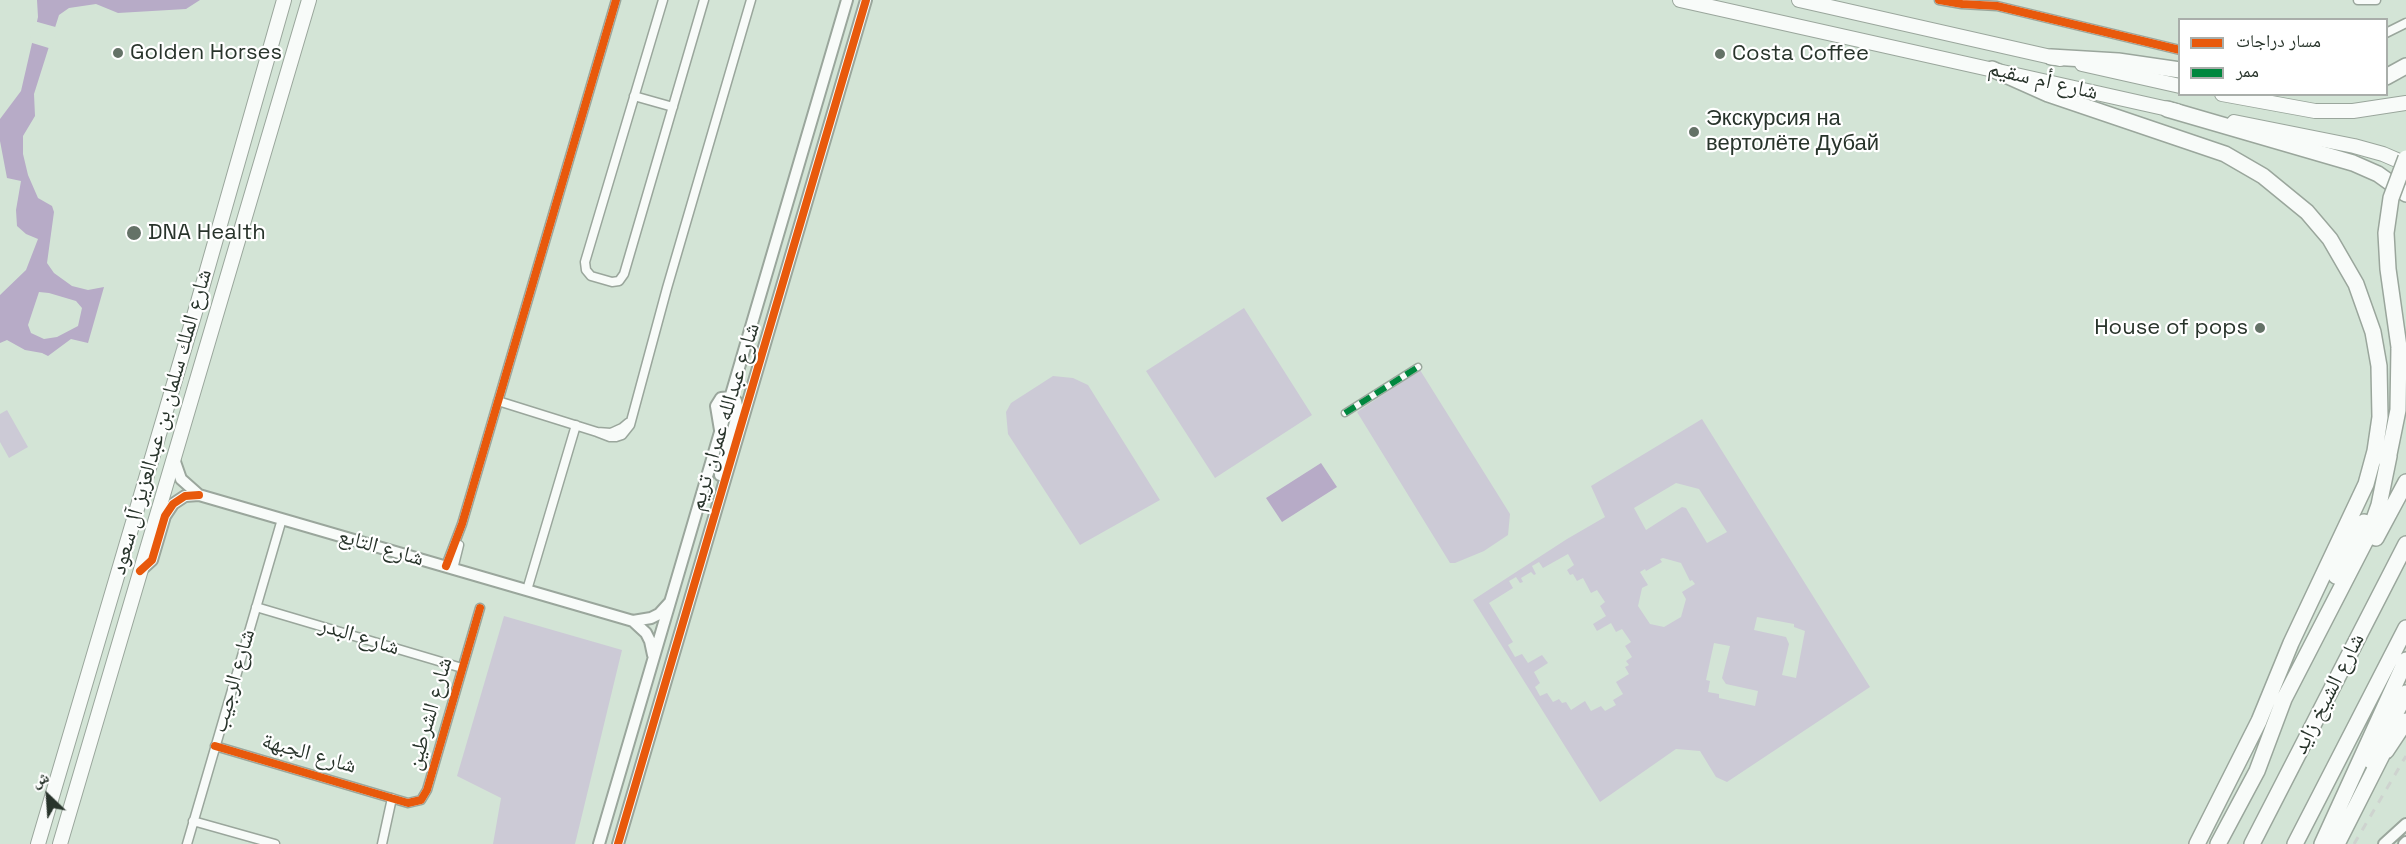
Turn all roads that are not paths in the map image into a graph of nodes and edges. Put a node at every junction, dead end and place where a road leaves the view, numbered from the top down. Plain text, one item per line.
1 (284, 0) edge
2 (309, 0) edge
3 (616, 0) edge
4 (663, 0) edge
5 (704, 0) edge
6 (751, 0) edge
7 (848, 0) edge
8 (866, 0) edge
9 (1680, 0) edge
10 (1799, 0) edge
11 (1942, 0) edge
12 (2376, 0) edge
13 (2362, 1) edge
14 (2406, 23) edge
15 (2388, 32) edge
16 (2178, 50) edge
17 (2051, 57) junction
18 (2406, 66) edge
19 (1992, 69) junction
20 (2178, 70) edge
21 (2388, 76) edge
22 (2178, 86) edge
23 (634, 96) junction
24 (2232, 96) edge
25 (2406, 103) edge
26 (278, 105) junction
27 (673, 107) junction
28 (2167, 108) junction
29 (246, 132) junction
30 (2406, 158) edge
31 (2406, 164) edge
32 (2406, 194) edge
33 (1418, 367) dead end
34 (731, 397) junction
35 (497, 404) junction
36 (1345, 413) dead end
37 (576, 425) junction
38 (174, 456) junction
39 (2389, 456) junction
40 (2406, 482) edge
41 (199, 495) junction
42 (282, 519) junction
43 (713, 520) junction
44 (2406, 544) edge
45 (449, 568) junction
46 (140, 571) junction
47 (527, 590) junction
48 (671, 600) junction
49 (256, 607) junction
50 (480, 608) dead end
51 (633, 621) junction
52 (2406, 628) edge
53 (653, 659) junction
54 (2406, 660) edge
55 (462, 668) junction
56 (2406, 693) edge
57 (2406, 711) edge
58 (2259, 721) junction
59 (2406, 721) edge
60 (2271, 732) junction
61 (215, 746) junction
62 (2376, 766) junction
63 (392, 798) junction
64 (193, 821) junction
65 (2406, 824) edge
66 (2332, 825) junction
67 (38, 844) edge
68 (60, 844) edge
69 (187, 844) edge
70 (275, 844) edge
71 (382, 844) edge
72 (599, 844) edge
73 (618, 844) edge
74 (2197, 844) edge
75 (2210, 844) edge
76 (2218, 844) edge
77 (2252, 844) edge
78 (2295, 844) edge
79 (2322, 844) edge
80 (2337, 844) edge
81 (2384, 844) edge

1 - 29 main road, شارع الملك سلمان بن عبدالعزيز آل سعود
2 - 26 main road, شارع الملك سلمان بن عبدالعزيز آل سعود
3 - 35 street
4 - 23 street
5 - 27 street
6 - 37 street
7 - 34 street, شارع عبدالله عمران تريم
8 - 43 street, شارع عبدالله عمران تريم
9 - 19 main road, شارع أم سقيم
10 - 17 main road, شارع أم سقيم
11 - 16 street
12 - 13 street
14 - 15 street
17 - 20 highway
17 - 22 main road, شارع أم سقيم
18 - 21 highway
19 - 28 main road, شارع أم سقيم
19 - 58 highway
23 - 27 street
23 - 27 street
24 - 25 main road
26 - 29 main road
26 - 38 main road, شارع الملك سلمان بن عبدالعزيز آل سعود
28 - 31 main road, شارع أم سقيم
28 - 32 highway
29 - 67 main road, شارع الملك سلمان بن عبدالعزيز آل سعود
30 - 39 highway, bridge
33 - 36 street
34 - 43 street
34 - 48 street, شارع عبدالله عمران تريم
35 - 37 street
35 - 45 street
37 - 47 street
38 - 41 street
38 - 46 main road, شارع الملك سلمان بن عبدالعزيز آل سعود
39 - 58 highway
39 - 60 highway
40 - 60 highway
41 - 42 street, شارع التابع
41 - 46 street
42 - 45 street, شارع التابع
42 - 49 street, شارع الرجيب
43 - 73 street, شارع عبدالله عمران تريم
44 - 77 highway, شارع الشيخ زايد
45 - 47 street, شارع التابع
46 - 68 main road, شارع الملك سلمان بن عبدالعزيز آل سعود
47 - 51 street, شارع التابع
48 - 51 street
48 - 53 street, شارع عبدالله عمران تريم
49 - 55 street, شارع البدر
49 - 61 street, شارع الرجيب
50 - 55 street, شارع الشرطين
51 - 53 street
52 - 78 highway, شارع الشيخ زايد
53 - 72 street, شارع عبدالله عمران تريم
54 - 66 highway
55 - 63 street, شارع الشرطين
56 - 66 highway
57 - 62 highway
58 - 74 highway
59 - 62 highway
60 - 75 highway
60 - 76 highway
61 - 63 street, شارع الجبهة
61 - 64 street, شارع الرجيب
62 - 80 highway
63 - 71 street, شارع الشرطين
64 - 69 street, شارع الرجيب
64 - 70 street
65 - 81 street
66 - 79 highway

